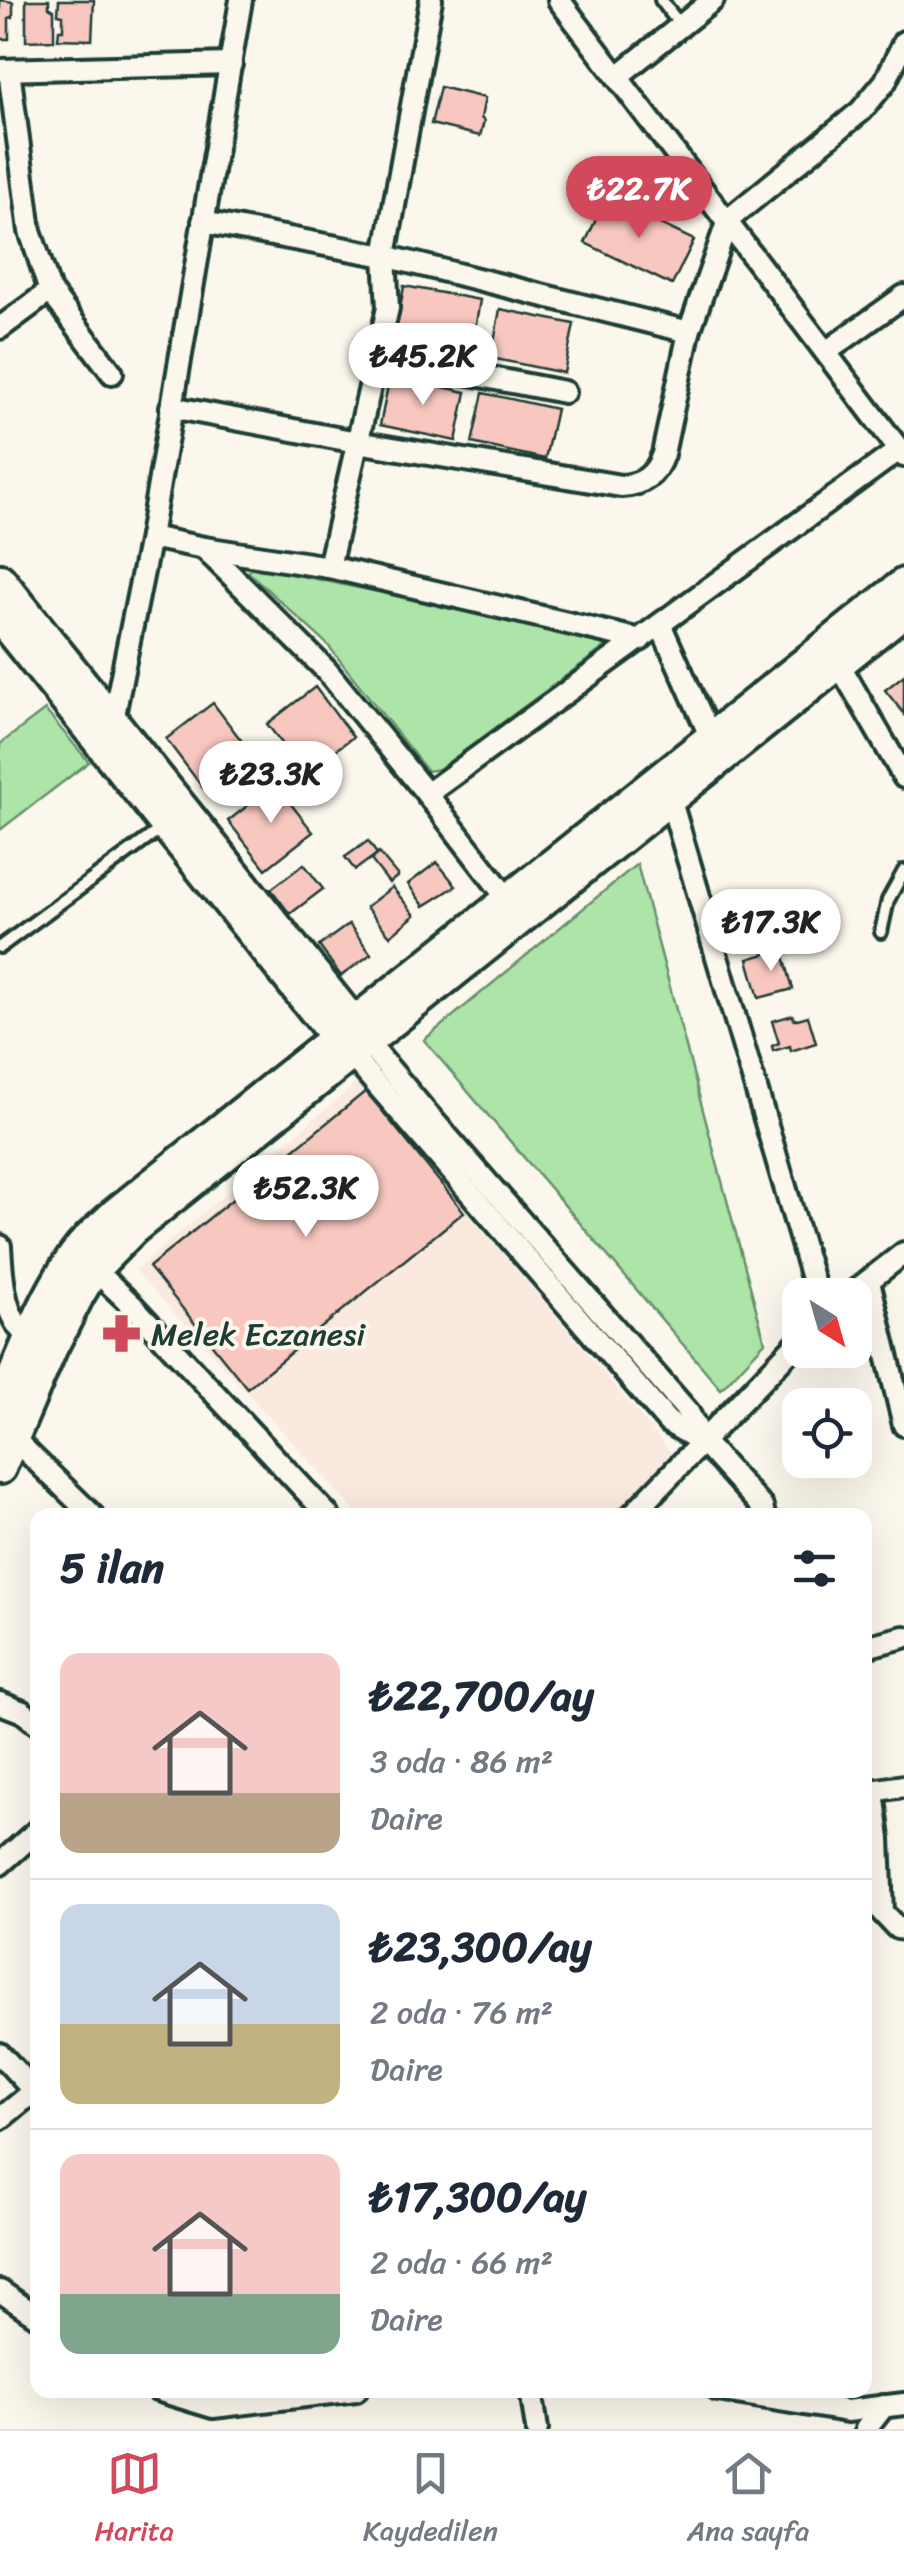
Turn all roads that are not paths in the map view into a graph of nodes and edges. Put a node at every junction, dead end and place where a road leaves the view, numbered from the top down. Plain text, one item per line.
1 (241, 0) edge
2 (431, 0) edge
3 (559, 0) edge
4 (660, 0) edge
5 (712, 0) edge
6 (681, 26) junction
7 (904, 42) edge
8 (231, 64) junction
9 (4, 70) edge
10 (618, 76) junction
11 (728, 220) junction
12 (203, 222) junction
13 (385, 256) junction
14 (50, 291) junction
15 (904, 296) edge
16 (0, 328) edge
17 (689, 332) junction
18 (826, 352) junction
19 (377, 356) junction
20 (112, 373) dead end
21 (564, 392) dead end
22 (171, 407) junction
23 (357, 442) junction
24 (902, 453) edge
25 (150, 537) junction
26 (204, 548) junction
27 (329, 567) junction
28 (0, 580) edge
29 (904, 584) edge
30 (904, 611) edge
31 (0, 618) edge
32 (661, 626) junction
33 (640, 640) junction
34 (838, 664) junction
35 (107, 732) junction
36 (711, 738) junction
37 (904, 777) edge
38 (663, 790) junction
39 (427, 794) junction
40 (167, 825) junction
41 (904, 871) edge
42 (515, 909) junction
43 (881, 932) dead end
44 (0, 947) edge
45 (352, 1040) junction
46 (0, 1246) edge
47 (904, 1253) edge
48 (94, 1269) junction
49 (812, 1278) edge
50 (872, 1278) edge
51 (872, 1292) edge
52 (40, 1344) junction
53 (782, 1359) edge
54 (0, 1409) edge
55 (904, 1425) edge
56 (6, 1434) edge
57 (703, 1442) junction
58 (0, 1468) edge
59 (85, 1508) edge
60 (321, 1508) edge
61 (639, 1508) edge
62 (762, 1508) edge
63 (904, 1637) edge
64 (872, 1646) edge
65 (0, 1702) edge
66 (30, 1718) edge
67 (904, 1786) edge
68 (872, 1791) edge
69 (872, 1804) edge
70 (30, 1837) edge
71 (0, 1864) edge
72 (904, 1929) edge
73 (0, 2054) edge
74 (30, 2083) edge
75 (30, 2094) edge
76 (0, 2119) edge
77 (0, 2290) edge
78 (30, 2311) edge
79 (184, 2398) edge
80 (289, 2398) edge
81 (533, 2398) edge
82 (767, 2398) edge
83 (894, 2405) edge
84 (538, 2429) edge
85 (866, 2429) edge

1 - 8 street
2 - 13 street
3 - 10 street
4 - 6 lane
5 - 6 street
6 - 10 street
7 - 11 street
8 - 9 street
8 - 12 street
9 - 14 street
10 - 11 street
11 - 17 street
11 - 18 street
12 - 13 street
12 - 22 street
13 - 17 street
13 - 19 street
14 - 16 street
14 - 20 street
15 - 18 street
17 - 23 street
18 - 24 street
19 - 21 street
19 - 23 street
22 - 23 street
22 - 25 street
23 - 27 street
24 - 32 street
25 - 26 street
25 - 35 street
26 - 27 street
26 - 39 street
27 - 33 street
28 - 35 main road
29 - 36 main road
30 - 34 main road
31 - 35 main road
32 - 33 street
32 - 36 street
33 - 39 street
34 - 37 street
34 - 38 main road
35 - 40 main road
35 - 45 main road
36 - 38 main road
38 - 42 main road
38 - 49 street
39 - 42 street
40 - 44 lane
40 - 45 main road
41 - 43 lane
42 - 45 main road
45 - 48 main road
45 - 52 main road
45 - 57 street
46 - 52 street
47 - 50 street
48 - 52 main road
48 - 60 street
51 - 55 street
52 - 54 main road
52 - 56 main road
53 - 57 street
56 - 58 main road
56 - 59 street
57 - 61 street
57 - 62 street
63 - 64 street
65 - 66 street
67 - 68 street
69 - 72 street
70 - 71 street
73 - 74 street
75 - 76 street
77 - 78 street
79 - 80 street
81 - 84 street
82 - 83 street
83 - 85 street

